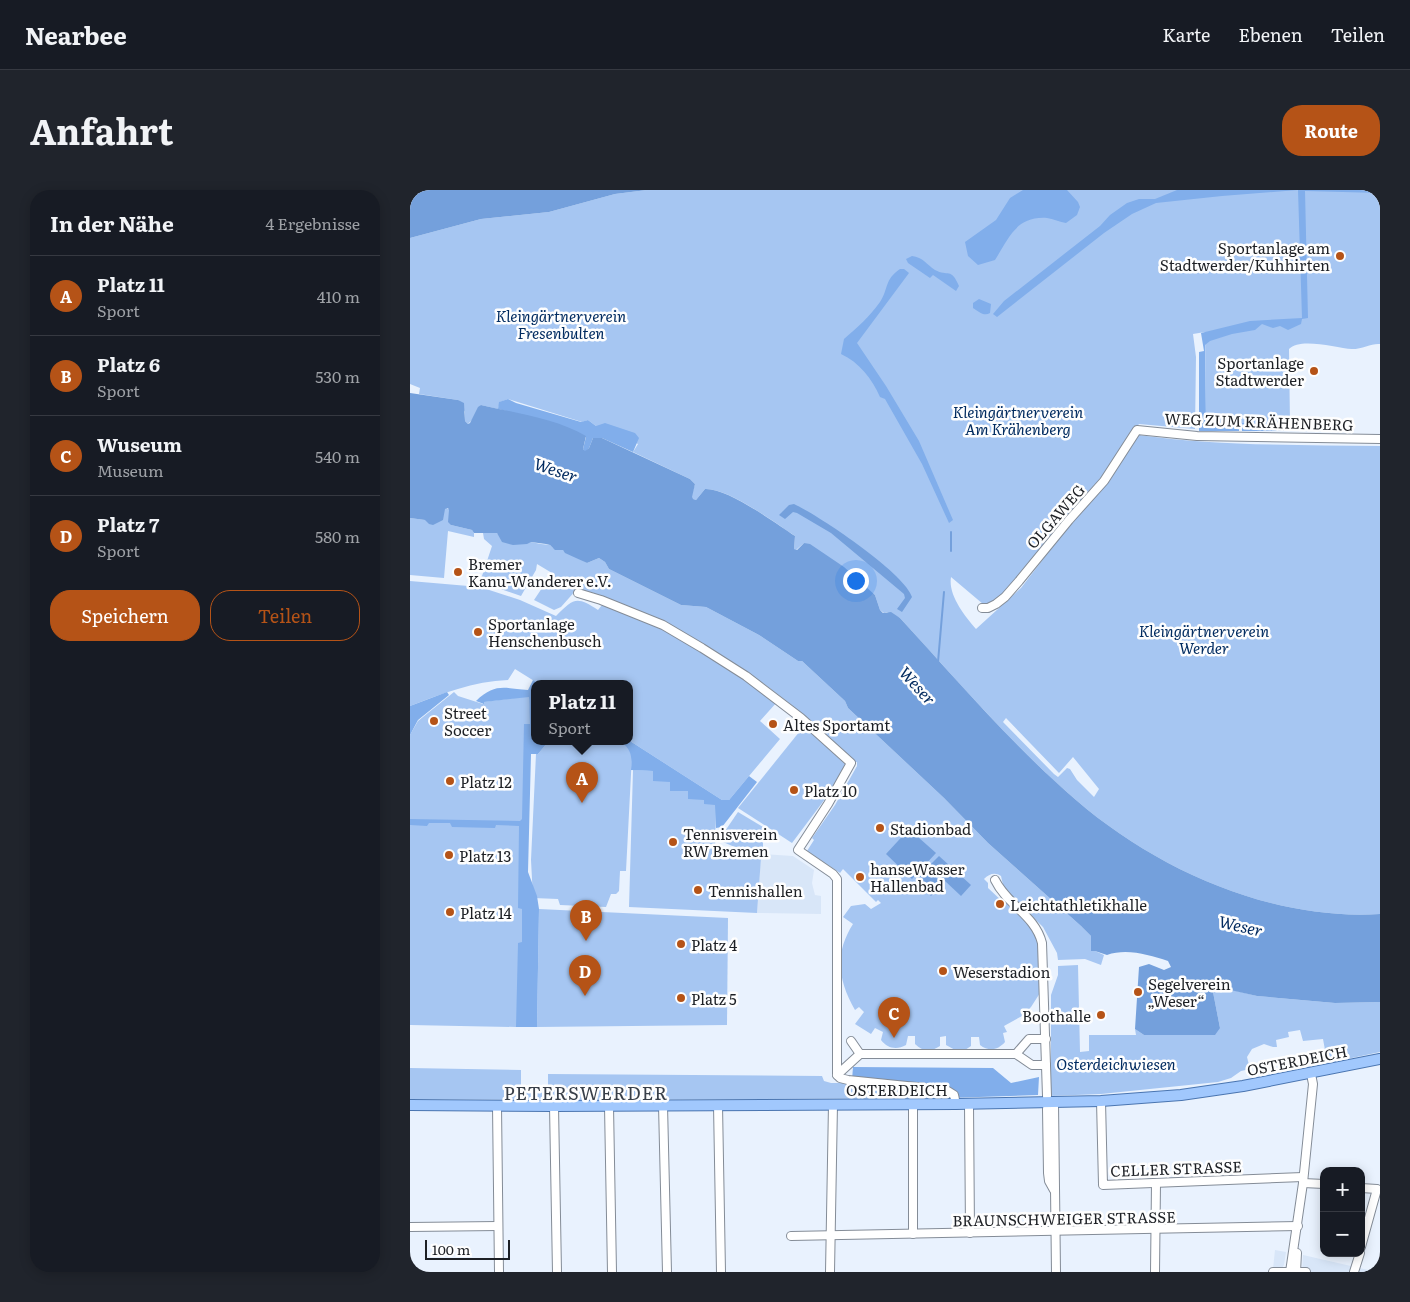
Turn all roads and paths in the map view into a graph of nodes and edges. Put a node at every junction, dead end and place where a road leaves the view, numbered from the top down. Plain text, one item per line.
1 (1137, 430) joint
2 (1380, 439) edge
3 (578, 593) dead end
4 (982, 608) dead end
5 (995, 880) dead end
6 (1046, 1039) junction
7 (851, 1041) dead end
8 (860, 1054) junction
9 (1016, 1054) junction
10 (1380, 1059) edge
11 (1046, 1065) junction
12 (1311, 1074) junction
13 (837, 1075) junction
14 (1102, 1101) junction
15 (1049, 1102) junction
16 (833, 1104) junction
17 (913, 1104) junction
18 (956, 1104) junction
19 (969, 1104) junction
20 (410, 1105) edge
21 (663, 1105) junction
22 (718, 1105) junction
23 (497, 1106) junction
24 (554, 1106) junction
25 (609, 1106) junction
26 (1303, 1180) junction
27 (1156, 1183) junction
28 (1320, 1183) edge
29 (1365, 1188) edge
30 (498, 1226) junction
31 (1298, 1226) junction
32 (410, 1227) edge
33 (1155, 1230) junction
34 (1055, 1231) junction
35 (1365, 1232) edge
36 (970, 1233) junction
37 (913, 1234) junction
38 (791, 1236) dead end
39 (831, 1236) junction
40 (1359, 1257) edge
41 (500, 1272) edge
42 (557, 1272) edge
43 (612, 1272) edge
44 (667, 1272) edge
45 (721, 1272) edge
46 (830, 1272) edge
47 (1056, 1272) edge
48 (1155, 1272) edge
49 (1273, 1272) edge
50 (1293, 1272) edge
51 (1306, 1272) edge
52 (1354, 1272) edge

1 - 2 street, WEG ZUM KRÄHENBERG
1 - 4 street, OLGAWEG
3 - 13 street
5 - 6 street
6 - 9 street
6 - 11 street
7 - 8 street
8 - 9 street
8 - 13 street
9 - 11 street
10 - 12 main road, OSTERDEICH
11 - 15 street
12 - 14 main road, OSTERDEICH
12 - 26 street
13 - 18 street
14 - 15 main road, OSTERDEICH
14 - 27 street, CELLER STRASSE
15 - 19 main road, OSTERDEICH
15 - 34 street
16 - 17 main road, OSTERDEICH
16 - 22 main road, OSTERDEICH
16 - 39 street
17 - 18 main road, OSTERDEICH
17 - 37 street
18 - 19 main road, OSTERDEICH
19 - 36 street
20 - 23 main road, OSTERDEICH
21 - 22 main road, OSTERDEICH
21 - 25 main road, OSTERDEICH
21 - 44 street
22 - 45 street
23 - 24 main road, OSTERDEICH
23 - 30 street
24 - 25 main road, OSTERDEICH
24 - 42 street
25 - 43 street
26 - 27 street, CELLER STRASSE
26 - 28 street, CELLER STRASSE
26 - 31 street
27 - 33 street
29 - 35 street
30 - 32 street
30 - 41 street
31 - 33 street, BRAUNSCHWEIGER STRASSE
31 - 50 street
33 - 34 street, BRAUNSCHWEIGER STRASSE
33 - 48 street
34 - 36 street, BRAUNSCHWEIGER STRASSE
34 - 47 street
36 - 37 street, BRAUNSCHWEIGER STRASSE
37 - 39 street, BRAUNSCHWEIGER STRASSE
38 - 39 street, BRAUNSCHWEIGER STRASSE
39 - 46 street
40 - 52 street
49 - 50 street
50 - 51 street

